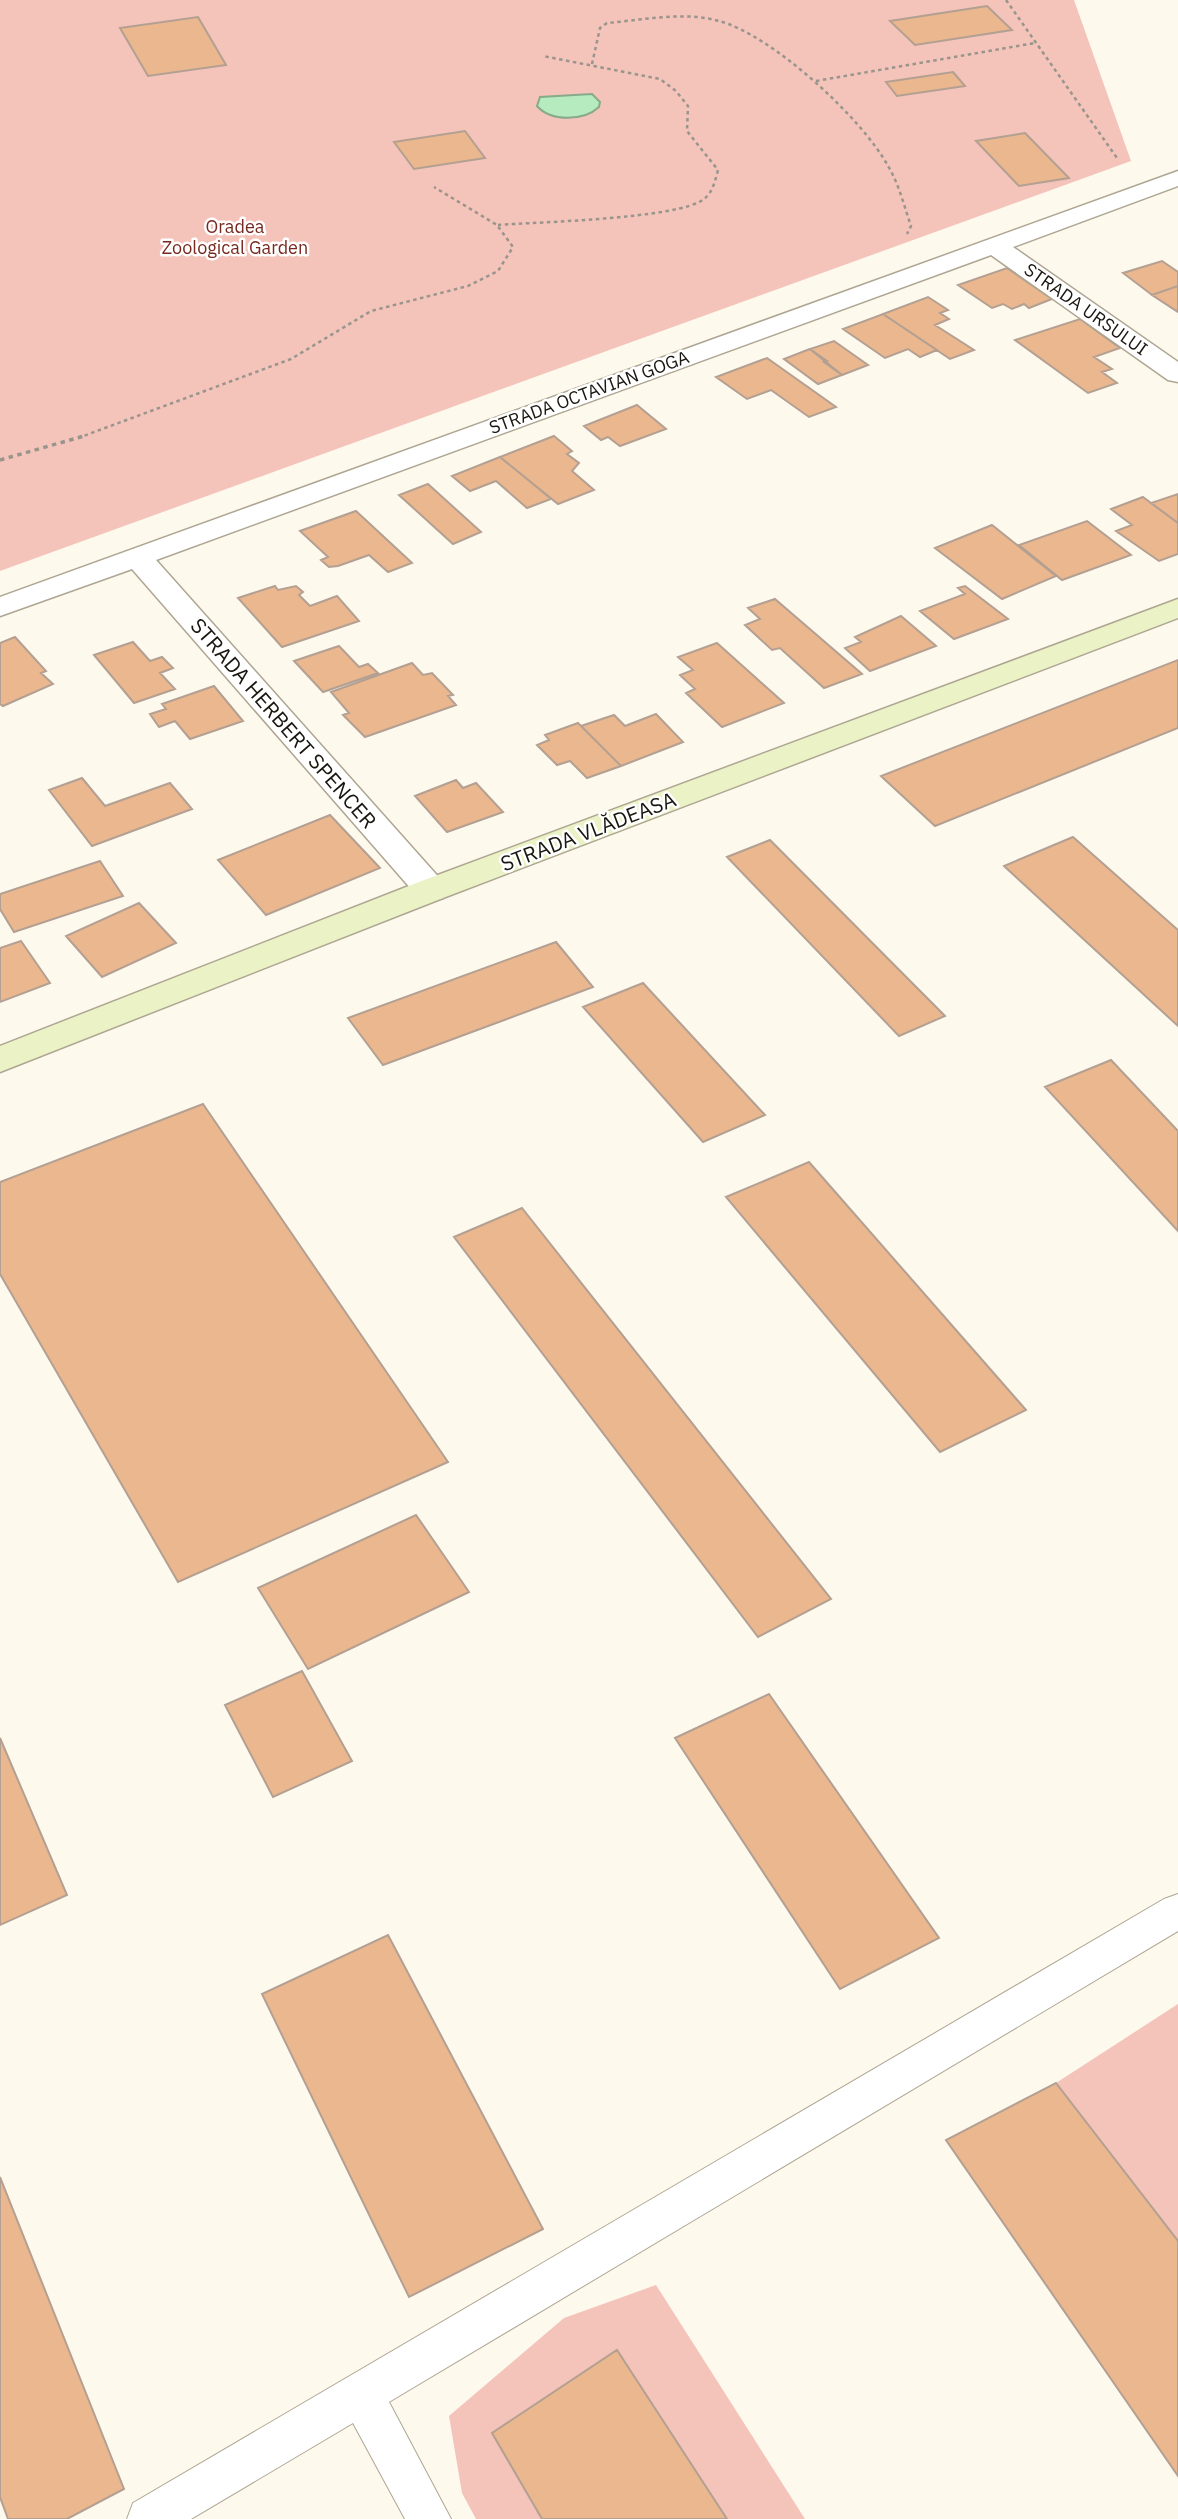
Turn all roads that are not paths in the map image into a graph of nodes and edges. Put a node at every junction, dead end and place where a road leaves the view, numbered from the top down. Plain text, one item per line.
1 (1166, 182) edge
2 (994, 245) junction
3 (1178, 373) edge
4 (137, 557) junction
5 (0, 607) edge
6 (1178, 607) edge
7 (431, 890) junction
8 (0, 1060) edge
9 (1178, 1911) edge
10 (360, 2393) junction
11 (149, 2519) edge
12 (429, 2519) edge

1 - 2 street, STRADA OCTAVIAN GOGA
2 - 3 street, STRADA URSULUI
2 - 4 street, STRADA OCTAVIAN GOGA
4 - 5 street, STRADA OCTAVIAN GOGA
4 - 7 street, STRADA HERBERT SPENCER
6 - 7 street, STRADA VLĂDEASA
7 - 8 street, STRADA VLĂDEASA
9 - 10 lane
10 - 11 lane
10 - 12 lane

